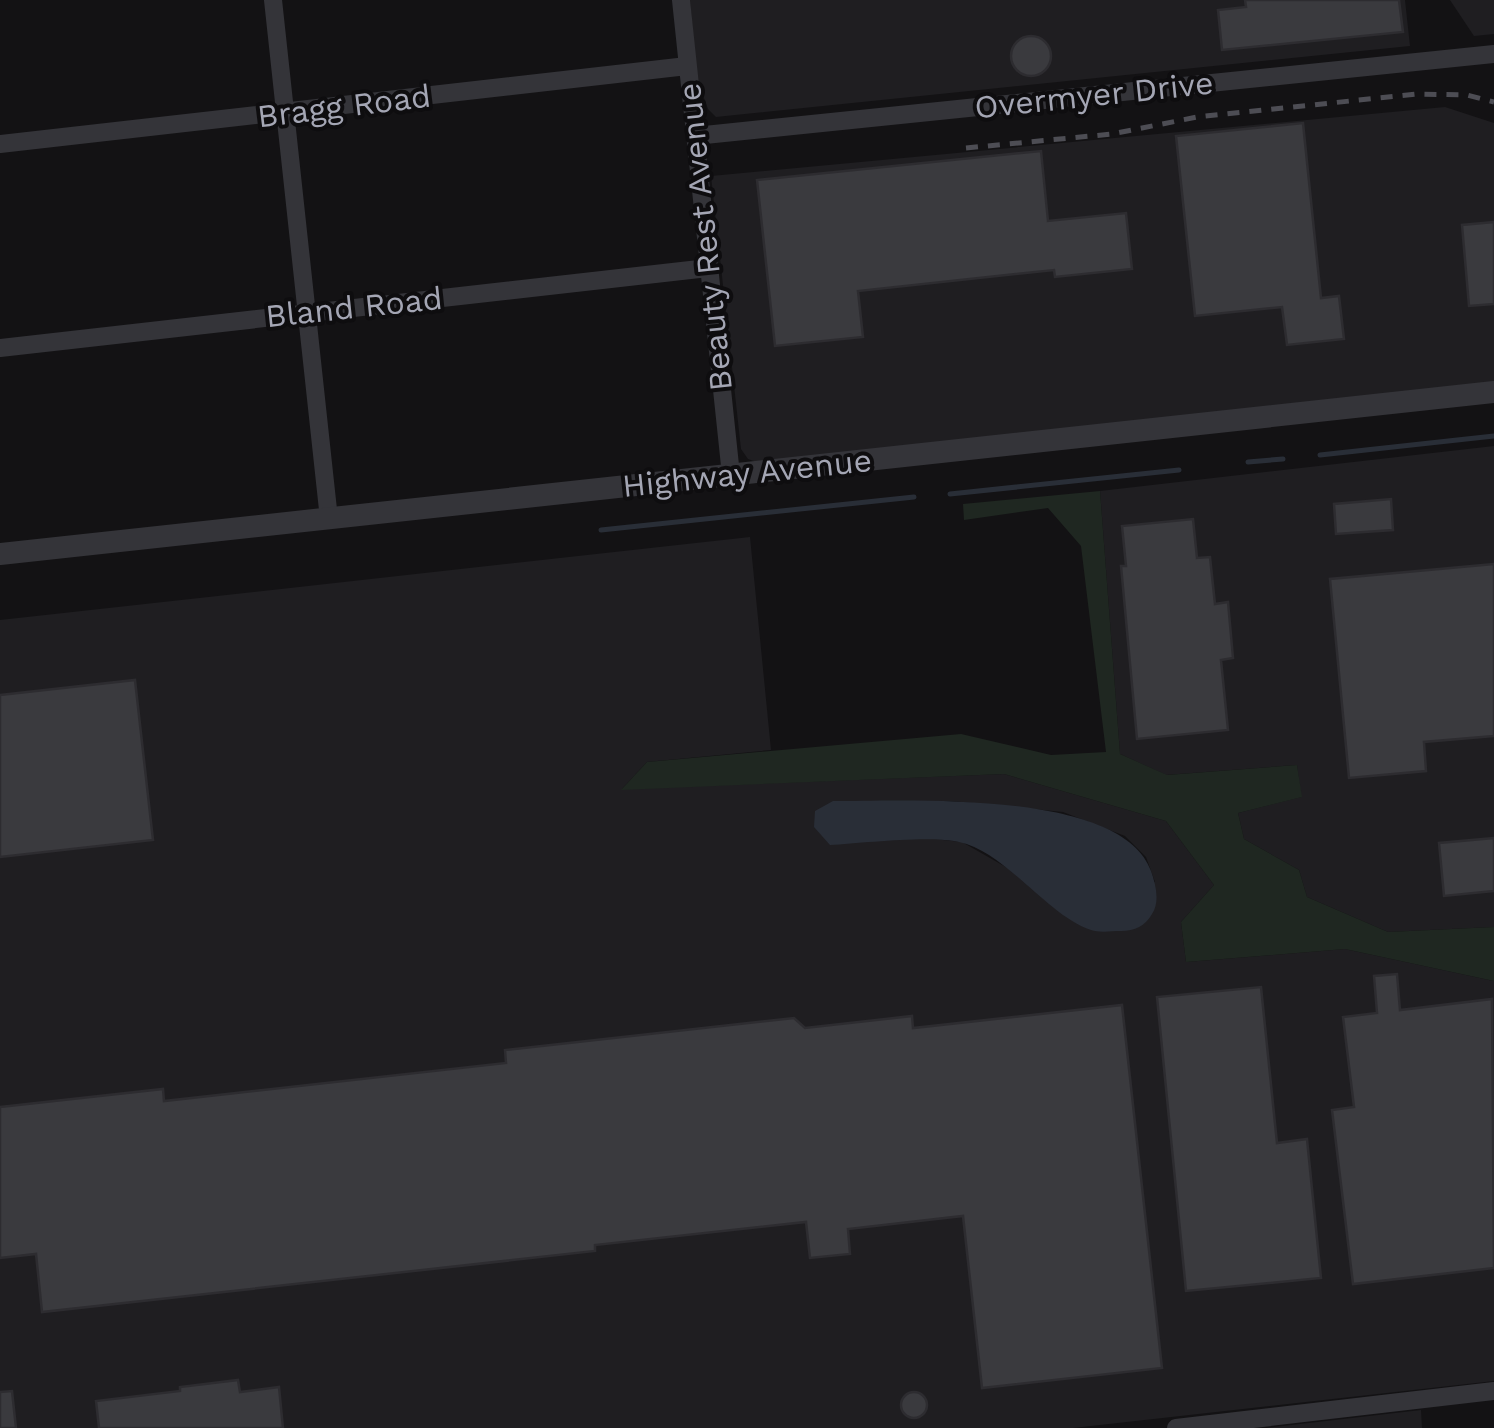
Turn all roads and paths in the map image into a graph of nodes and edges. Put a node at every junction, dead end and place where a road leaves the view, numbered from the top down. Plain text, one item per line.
1 (273, 0) edge
2 (681, 0) edge
3 (1494, 54) edge
4 (687, 66) junction
5 (285, 112) junction
6 (695, 136) junction
7 (0, 144) edge
8 (708, 268) junction
9 (306, 312) junction
10 (0, 348) edge
11 (1494, 392) edge
12 (731, 475) junction
13 (329, 519) junction
14 (0, 554) edge
15 (1494, 1391) edge
16 (1176, 1428) edge

1 - 5 street
2 - 4 street, Beauty Rest Avenue
3 - 6 street, Overmyer Drive
4 - 5 street, Bragg Road
4 - 6 street, Beauty Rest Avenue
5 - 7 street, Bragg Road
5 - 9 street
6 - 8 street, Beauty Rest Avenue
8 - 9 street, Bland Road
8 - 12 street, Beauty Rest Avenue
9 - 10 street, Bland Road
9 - 13 street
11 - 12 street, Highway Avenue
12 - 13 street, Highway Avenue
13 - 14 street, Highway Avenue
15 - 16 street

